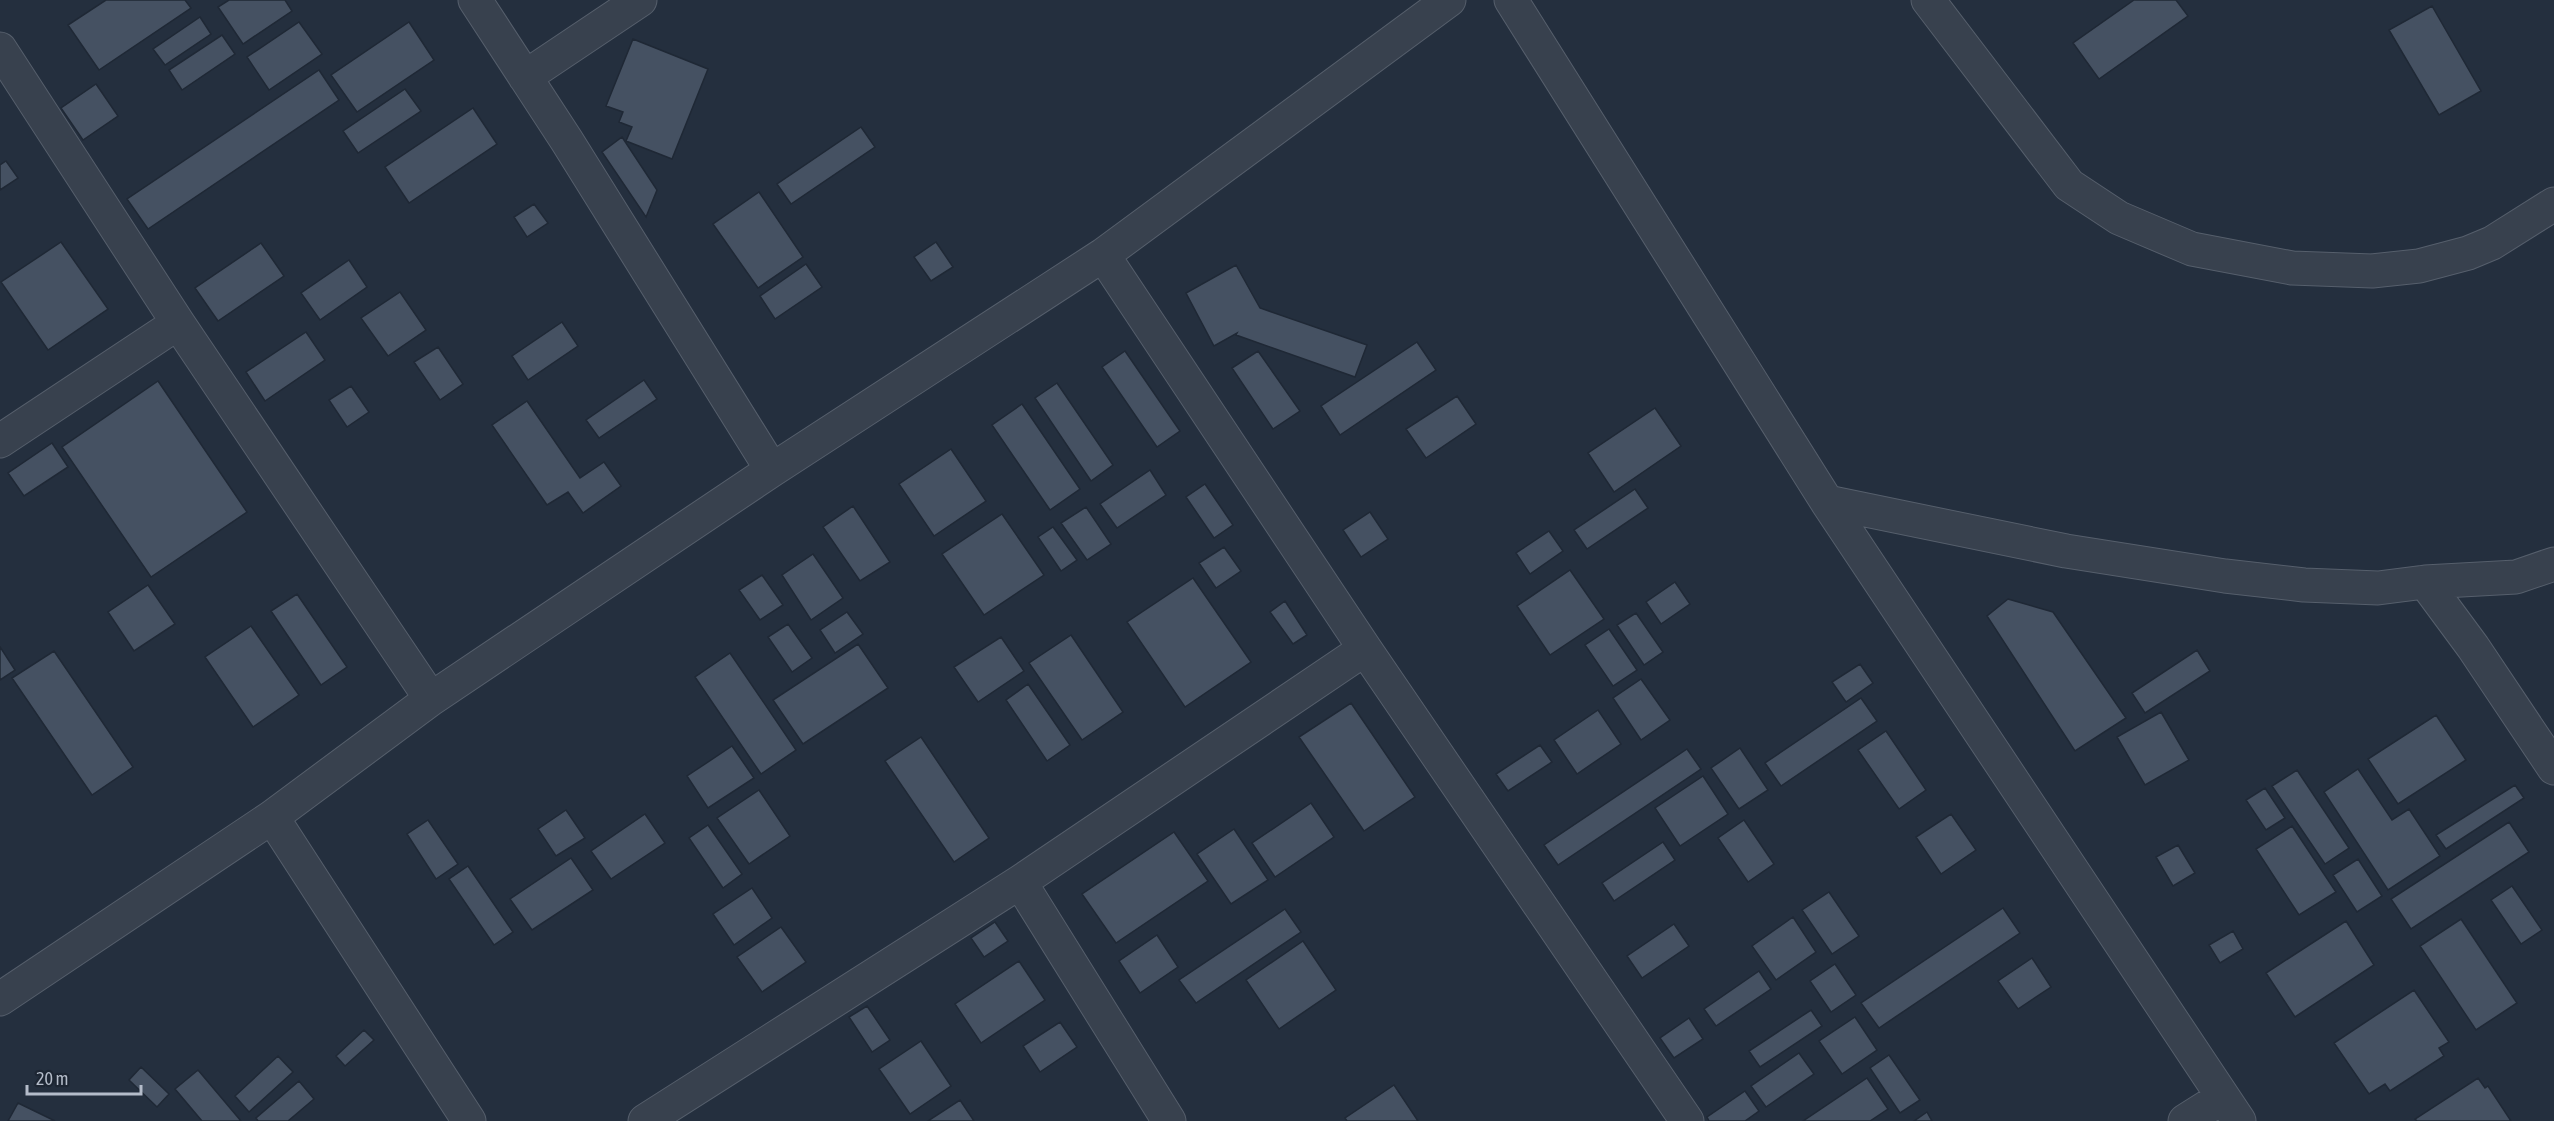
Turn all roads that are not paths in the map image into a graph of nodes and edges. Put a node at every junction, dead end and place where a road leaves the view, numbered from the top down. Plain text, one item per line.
1 (475, 0) edge
2 (640, 0) edge
3 (1449, 0) edge
4 (1511, 0) edge
5 (1928, 0) edge
6 (0, 49) edge
7 (525, 77) junction
8 (2554, 204) edge
9 (1103, 255) junction
10 (178, 324) junction
11 (0, 441) edge
12 (772, 470) junction
13 (1827, 502) junction
14 (2554, 564) edge
15 (2425, 582) junction
16 (1365, 649) junction
17 (431, 699) junction
18 (2554, 768) edge
19 (272, 817) junction
20 (1020, 882) junction
21 (0, 999) edge
22 (2231, 1109) edge
23 (469, 1121) edge
24 (645, 1121) edge
25 (1169, 1121) edge
26 (1687, 1121) edge
27 (2186, 1121) edge

1 - 7 street
2 - 7 street
3 - 9 street
4 - 13 street
5 - 8 street
6 - 10 street
7 - 12 street
9 - 12 street
9 - 16 street
10 - 11 street
10 - 17 street
12 - 17 street
13 - 15 street
13 - 22 street
14 - 15 street
15 - 18 street
16 - 20 street
16 - 26 street
17 - 19 street
19 - 21 street
19 - 23 street
20 - 24 street
20 - 25 street
22 - 27 street

